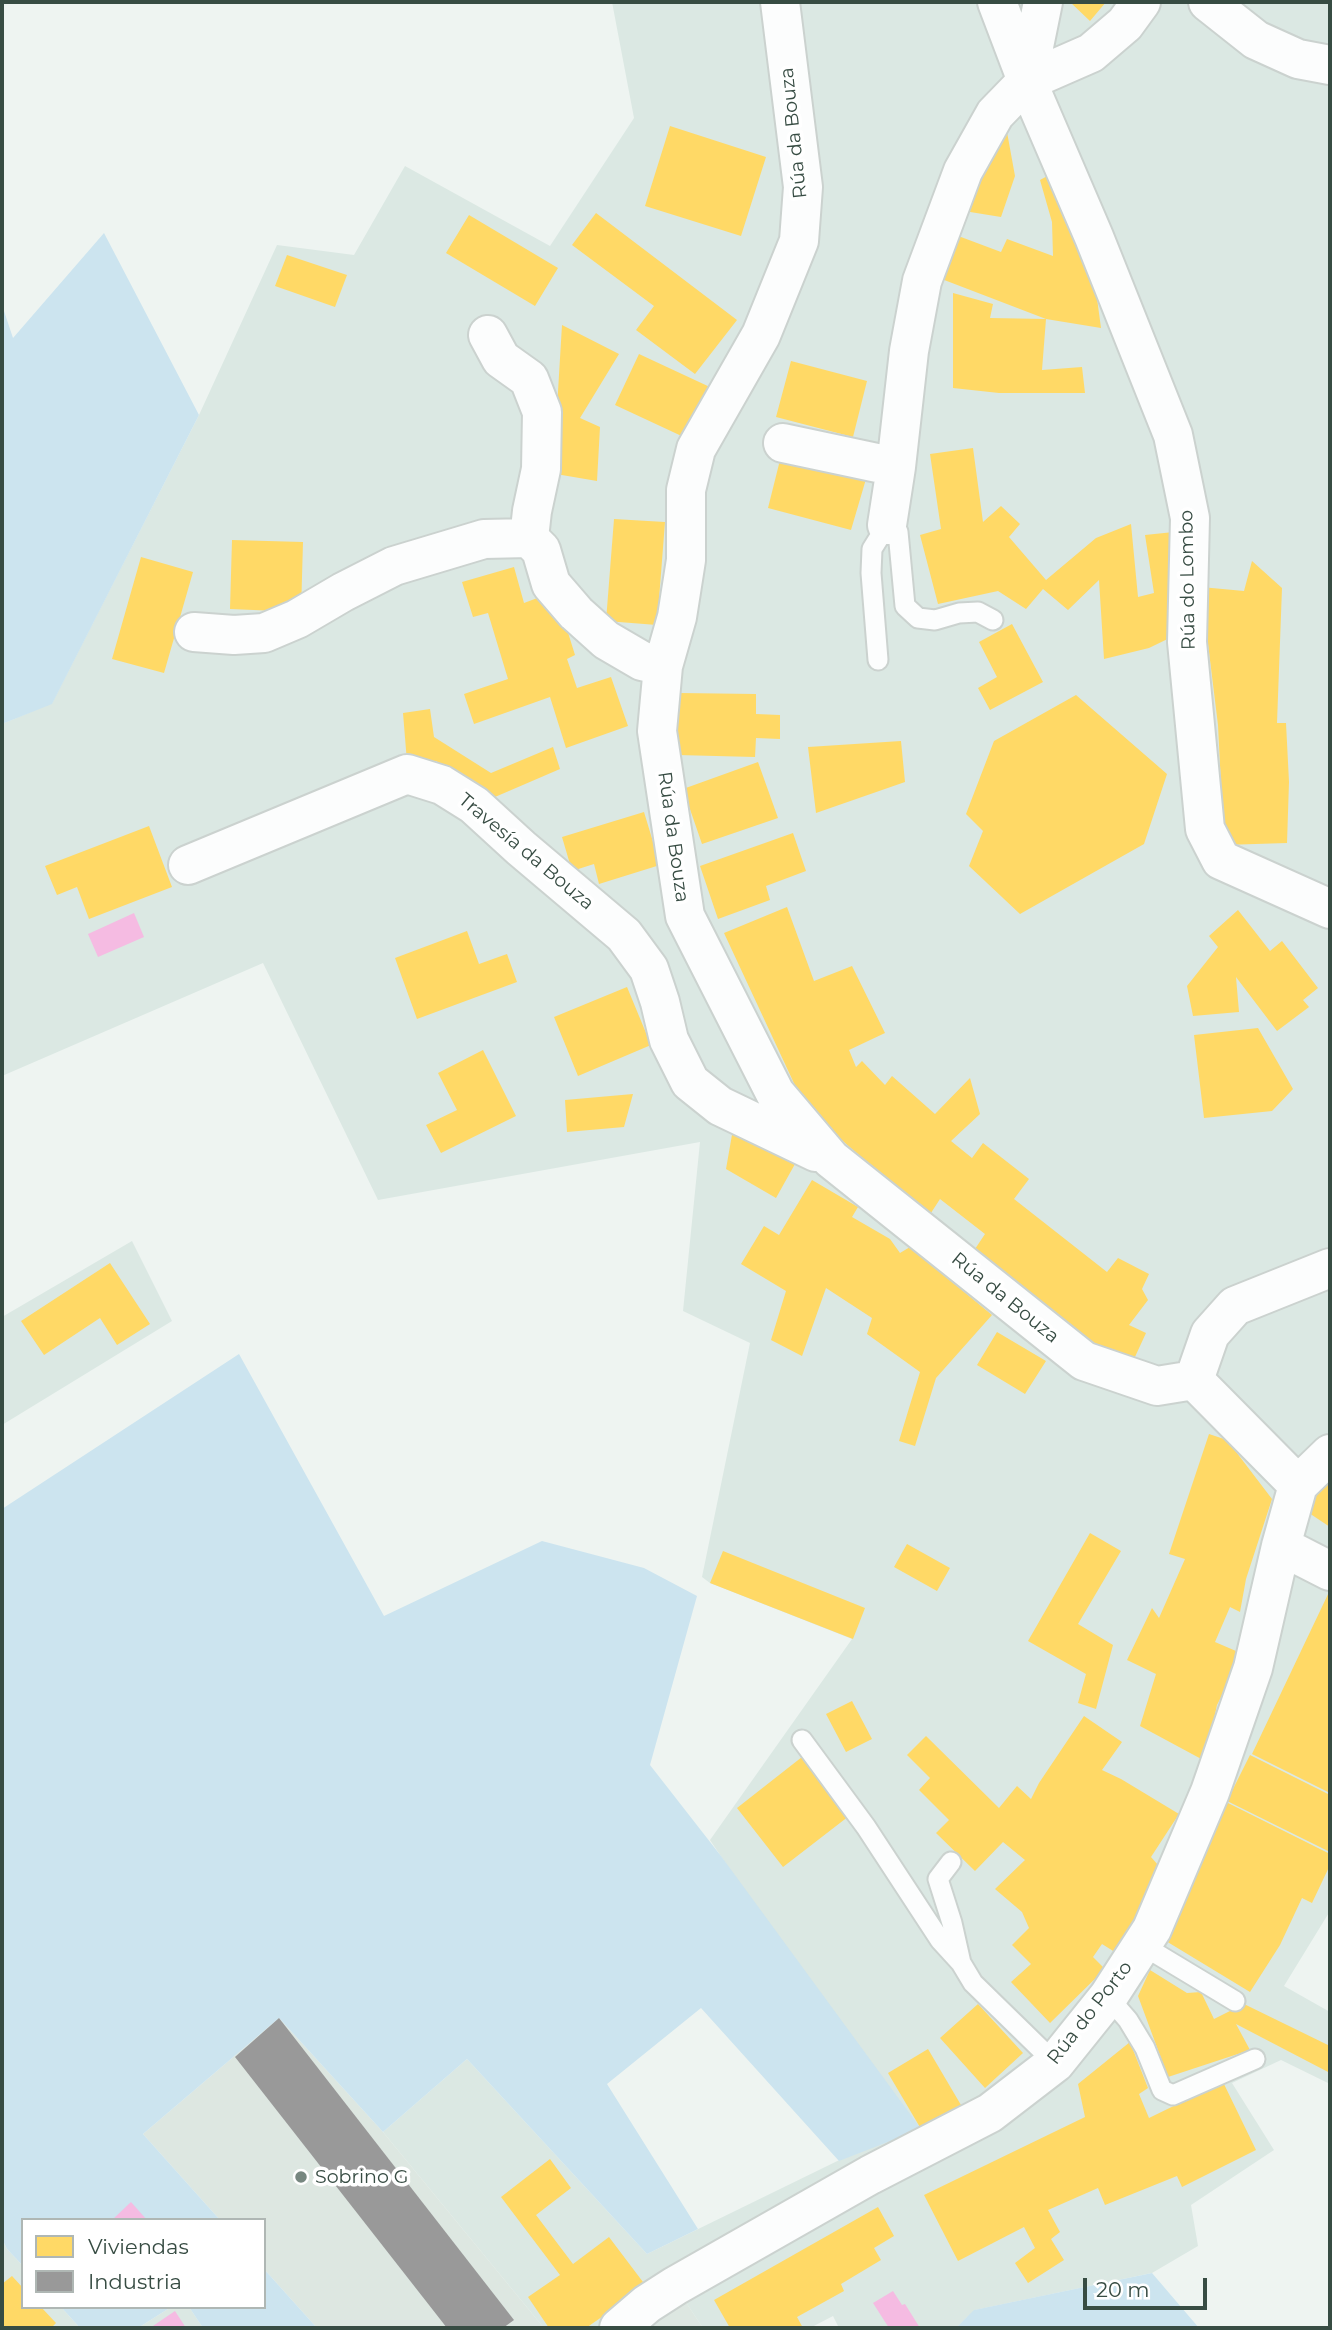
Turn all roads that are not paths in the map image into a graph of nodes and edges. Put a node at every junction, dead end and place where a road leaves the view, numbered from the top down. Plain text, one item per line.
1 (780, 2) edge
2 (997, 2) edge
3 (1043, 2) edge
4 (1141, 2) edge
5 (1208, 2) edge
6 (1330, 65) edge
7 (1027, 81) junction
8 (488, 335) dead end
9 (783, 443) dead end
10 (896, 467) junction
11 (887, 525) junction
12 (529, 538) junction
13 (993, 620) dead end
14 (194, 632) dead end
15 (878, 660) dead end
16 (663, 666) junction
17 (188, 865) dead end
18 (1330, 909) edge
19 (685, 916) junction
20 (649, 969) junction
21 (831, 1159) junction
22 (1330, 1268) edge
23 (1194, 1380) junction
24 (1330, 1454) edge
25 (1298, 1485) junction
26 (1281, 1546) junction
27 (1330, 1571) edge
28 (802, 1740) dead end
29 (951, 1862) dead end
30 (1142, 1945) junction
31 (961, 1963) junction
32 (1108, 1997) junction
33 (1235, 2001) dead end
34 (1255, 2059) dead end
35 (1055, 2063) junction
36 (619, 2328) edge

1 - 16 street, Rúa da Bouza
2 - 7 street, Rúa do Lombo
3 - 7 street
4 - 7 street
5 - 6 street
7 - 10 street
7 - 18 street, Rúa do Lombo
8 - 12 street
9 - 10 street
10 - 11 street
11 - 13 lane
11 - 15 lane
12 - 14 street
12 - 16 street
16 - 19 street, Rúa da Bouza
17 - 20 street, Travesía da Bouza
19 - 20 street
19 - 21 street, Rúa da Bouza
20 - 21 street, Travesía da Bouza
21 - 23 street, Rúa da Bouza
22 - 23 street
23 - 25 street
24 - 25 street
25 - 26 street, Rúa do Porto
26 - 27 street
26 - 30 street, Rúa do Porto
28 - 31 lane
29 - 31 lane
30 - 32 street, Rúa do Porto
30 - 33 lane
31 - 35 lane
32 - 34 lane
32 - 35 street, Rúa do Porto
35 - 36 street, Rúa do Porto

